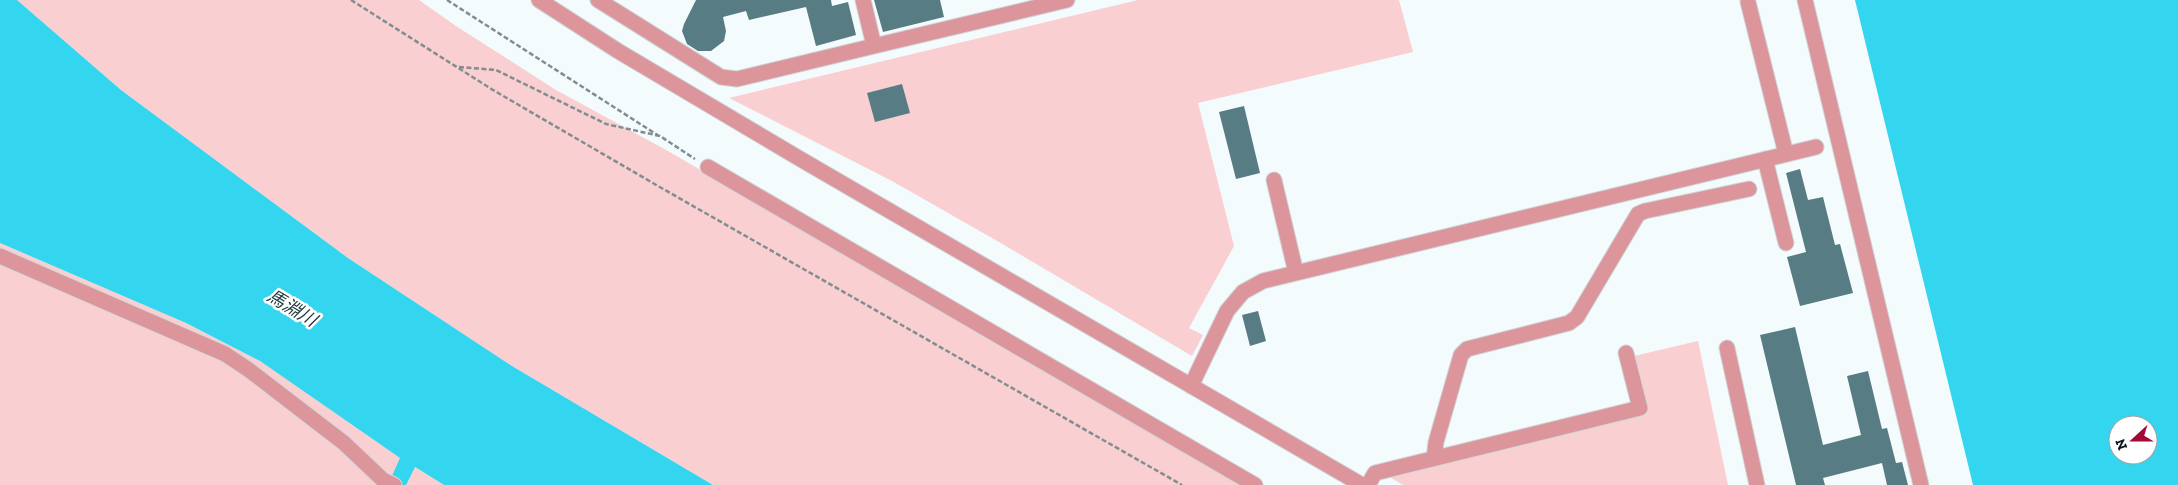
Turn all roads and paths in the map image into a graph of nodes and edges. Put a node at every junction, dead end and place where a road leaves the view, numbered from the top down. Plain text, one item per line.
1 (351, 0) edge
2 (447, 0) edge
3 (539, 0) edge
4 (598, 0) edge
5 (862, 0) edge
6 (1067, 0) edge
7 (1805, 0) edge
8 (1748, 2) dead end
9 (874, 46) junction
10 (458, 67) junction
11 (660, 136) junction
12 (1816, 147) dead end
13 (1786, 154) junction
14 (1765, 159) junction
15 (708, 167) joint
16 (1274, 180) dead end
17 (1749, 189) dead end
18 (1786, 243) dead end
19 (0, 256) edge
20 (1296, 273) junction
21 (1727, 348) dead end
22 (1626, 353) dead end
23 (1191, 386) junction
24 (1434, 458) junction
25 (394, 485) edge
26 (1182, 485) edge
27 (1255, 485) edge
28 (1362, 485) edge
29 (1368, 485) edge
30 (1756, 485) edge
31 (1921, 485) edge

1 - 10 path
2 - 11 path
3 - 23 street
4 - 9 street
5 - 9 street
6 - 9 street
7 - 31 street
8 - 13 street
10 - 11 path
10 - 26 path
11 - 15 path
12 - 13 street
13 - 14 street
14 - 18 street
14 - 20 street
15 - 27 street
16 - 20 street
17 - 24 street
19 - 25 street
20 - 23 street
21 - 30 street
22 - 24 street
23 - 28 street
24 - 29 street

